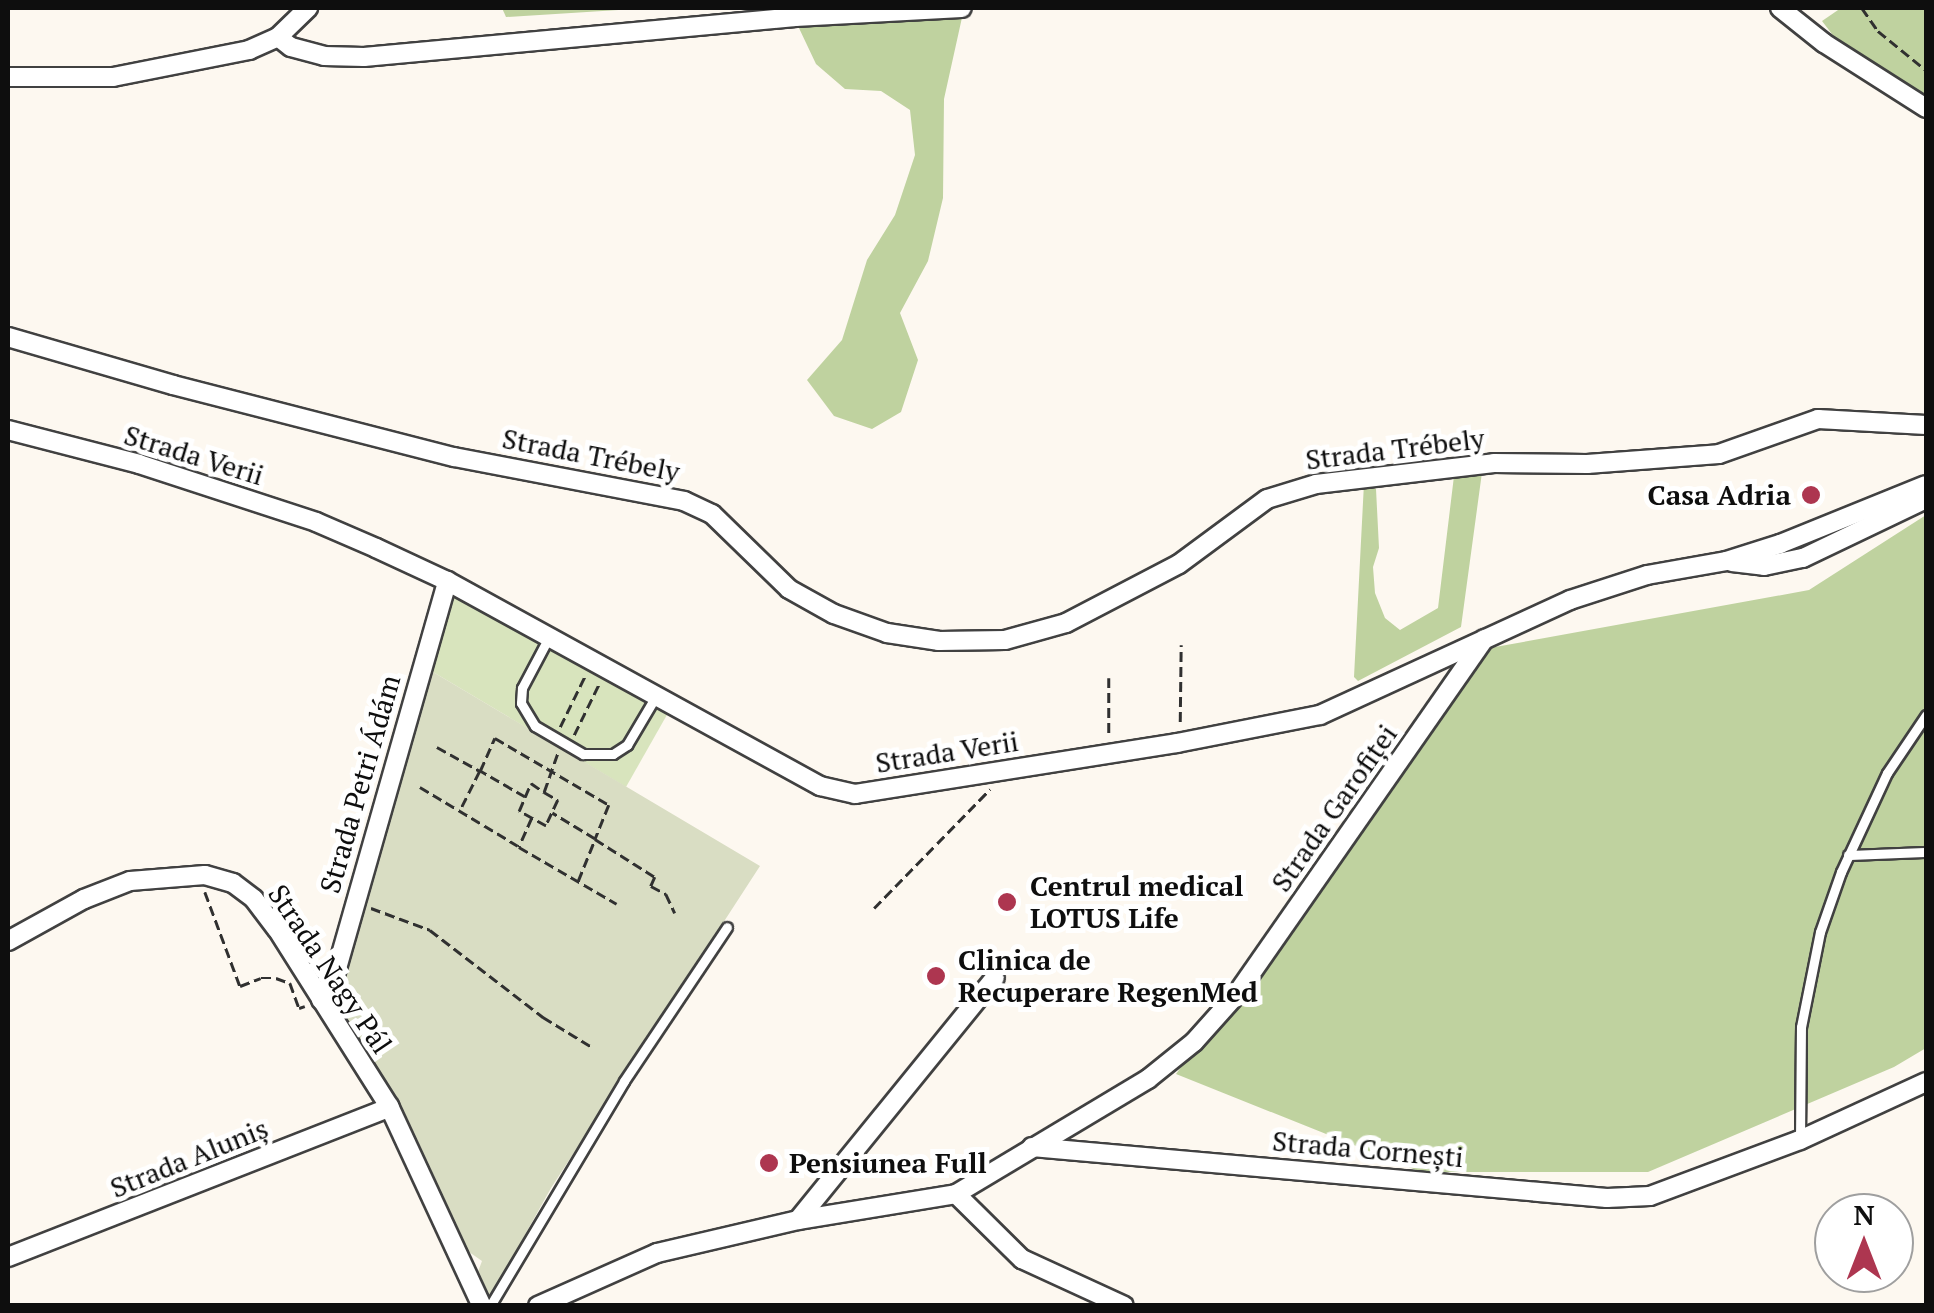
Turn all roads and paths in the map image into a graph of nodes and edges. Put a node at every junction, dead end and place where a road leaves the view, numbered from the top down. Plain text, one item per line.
1 (308, 8) edge
2 (962, 8) edge
3 (1780, 8) edge
4 (1862, 8) edge
5 (278, 37) junction
6 (1926, 70) edge
7 (8, 77) edge
8 (1926, 108) edge
9 (8, 336) edge
10 (1926, 424) edge
11 (8, 430) edge
12 (1926, 485) edge
13 (1926, 498) edge
14 (1726, 561) junction
15 (447, 581) junction
16 (548, 637) junction
17 (1485, 638) junction
18 (1181, 645) dead end
19 (586, 673) dead end
20 (1108, 678) dead end
21 (601, 680) dead end
22 (656, 696) junction
23 (1926, 715) edge
24 (1182, 729) dead end
25 (1109, 740) dead end
26 (562, 742) junction
27 (438, 747) dead end
28 (552, 768) junction
29 (480, 772) junction
30 (994, 784) dead end
31 (420, 788) dead end
32 (544, 792) junction
33 (525, 797) junction
34 (460, 811) junction
35 (552, 814) junction
36 (532, 818) junction
37 (595, 839) junction
38 (520, 846) junction
39 (1926, 852) edge
40 (1848, 855) junction
41 (198, 875) junction
42 (578, 881) junction
43 (356, 904) junction
44 (616, 904) dead end
45 (874, 908) dead end
46 (675, 913) dead end
47 (727, 927) dead end
48 (8, 940) edge
49 (995, 978) dead end
50 (321, 1000) junction
51 (592, 1047) dead end
52 (1926, 1082) edge
53 (390, 1107) junction
54 (1800, 1140) junction
55 (1032, 1147) junction
56 (956, 1194) junction
57 (798, 1220) junction
58 (8, 1257) edge
59 (482, 1306) edge
60 (490, 1306) edge
61 (538, 1306) edge
62 (1124, 1306) edge

1 - 5 street
2 - 5 street
3 - 8 street
4 - 6 path
5 - 7 street
9 - 10 street, Strada Trébely
11 - 15 street, Strada Verii
12 - 14 street, Strada Verii
13 - 14 street
14 - 17 street, Strada Verii
15 - 16 street, Strada Verii
15 - 43 street, Strada Petri Ádám
16 - 22 street, Strada Verii
16 - 26 lane
17 - 22 street, Strada Verii
17 - 55 street, Strada Garofiței
18 - 24 path
19 - 26 path
20 - 25 path
21 - 26 path
22 - 26 lane
23 - 40 lane
26 - 28 path
27 - 29 path
28 - 29 path
28 - 32 path
28 - 37 path
29 - 33 path
29 - 34 path
30 - 45 path
31 - 34 path
32 - 33 path
32 - 35 path
33 - 36 path
34 - 38 path
35 - 36 path
35 - 37 path
36 - 38 path
37 - 42 path
37 - 46 path
38 - 42 path
39 - 40 lane
40 - 54 lane
41 - 48 street, Strada Nagy Pál
41 - 50 street, Strada Nagy Pál
41 - 50 path
42 - 44 path
43 - 50 street, Strada Petri Ádám
43 - 51 path
47 - 60 lane
49 - 57 street
50 - 53 street, Strada Nagy Pál
52 - 54 street, Strada Cornești
53 - 58 street, Strada Aluniș
53 - 59 street, Strada Nagy Pál
54 - 55 street, Strada Cornești
55 - 56 street
56 - 57 street
56 - 62 street
57 - 61 street

